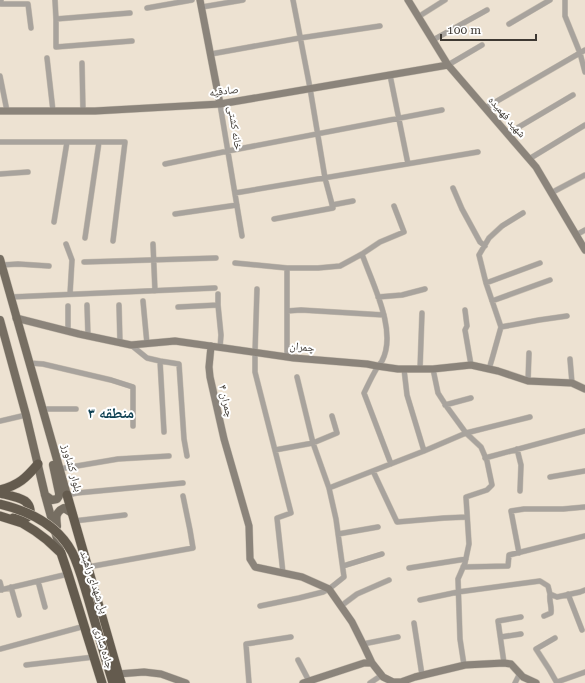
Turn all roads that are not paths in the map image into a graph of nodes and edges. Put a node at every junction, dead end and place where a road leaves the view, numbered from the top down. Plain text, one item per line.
1 (55, 0) edge
2 (192, 0) edge
3 (243, 0) edge
4 (293, 0) edge
5 (408, 0) edge
6 (444, 0) edge
7 (550, 0) edge
8 (565, 0) edge
9 (1, 2) edge
10 (201, 4) edge
11 (147, 8) dead end
12 (487, 10) dead end
13 (130, 13) dead end
14 (418, 17) junction
15 (56, 20) junction
16 (509, 24) dead end
17 (380, 26) dead end
18 (31, 28) dead end
19 (300, 38) junction
20 (432, 40) junction
21 (132, 41) dead end
22 (482, 45) dead end
23 (585, 50) edge
24 (580, 53) junction
25 (210, 54) junction
26 (48, 58) dead end
27 (82, 63) dead end
28 (448, 65) junction
29 (585, 72) edge
30 (390, 75) junction
31 (0, 76) edge
32 (310, 88) junction
33 (573, 95) dead end
34 (220, 104) junction
35 (485, 108) junction
36 (442, 110) dead end
37 (4, 111) edge
38 (53, 111) junction
39 (83, 111) junction
40 (399, 118) junction
41 (585, 124) edge
42 (318, 133) junction
43 (507, 134) junction
44 (0, 142) edge
45 (67, 142) junction
46 (99, 142) junction
47 (228, 151) junction
48 (478, 152) dead end
49 (529, 159) junction
50 (165, 164) dead end
51 (408, 164) junction
52 (28, 172) dead end
53 (0, 174) edge
54 (585, 175) edge
55 (325, 178) junction
56 (453, 188) dead end
57 (235, 193) junction
58 (551, 194) junction
59 (353, 201) dead end
60 (237, 205) junction
61 (332, 205) junction
62 (394, 206) dead end
63 (522, 213) dead end
64 (175, 214) dead end
65 (274, 218) dead end
66 (54, 222) dead end
67 (585, 230) edge
68 (576, 235) junction
69 (242, 236) dead end
70 (86, 238) dead end
71 (113, 241) dead end
72 (66, 244) dead end
73 (153, 244) dead end
74 (484, 246) junction
75 (585, 250) edge
76 (362, 254) junction
77 (216, 258) dead end
78 (154, 260) junction
79 (1, 262) edge
80 (84, 262) dead end
81 (234, 263) dead end
82 (540, 263) dead end
83 (49, 266) dead end
84 (286, 268) junction
85 (550, 280) dead end
86 (486, 283) junction
87 (215, 288) dead end
88 (257, 289) dead end
89 (425, 289) dead end
90 (156, 291) junction
91 (70, 294) junction
92 (218, 294) dead end
93 (11, 297) junction
94 (378, 297) junction
95 (143, 301) dead end
96 (492, 301) junction
97 (87, 305) dead end
98 (119, 305) dead end
99 (218, 305) junction
100 (68, 306) dead end
101 (178, 307) dead end
102 (465, 310) dead end
103 (287, 311) junction
104 (422, 313) dead end
105 (384, 315) junction
106 (567, 316) dead end
107 (16, 318) junction
108 (0, 320) edge
109 (501, 327) junction
110 (68, 331) junction
111 (88, 336) junction
112 (120, 343) junction
113 (146, 344) junction
114 (131, 346) junction
115 (211, 346) junction
116 (220, 348) junction
117 (255, 352) junction
118 (529, 353) dead end
119 (287, 357) junction
120 (570, 359) dead end
121 (160, 361) junction
122 (29, 363) junction
123 (470, 365) junction
124 (377, 366) junction
125 (404, 369) junction
126 (420, 369) junction
127 (434, 369) junction
128 (490, 369) junction
129 (297, 377) dead end
130 (528, 381) junction
131 (572, 383) junction
132 (585, 389) edge
133 (471, 398) dead end
134 (445, 404) junction
135 (42, 409) junction
136 (76, 409) dead end
137 (26, 415) junction
138 (332, 416) dead end
139 (530, 417) dead end
140 (0, 421) edge
141 (133, 426) dead end
142 (49, 431) junction
143 (585, 431) edge
144 (164, 432) dead end
145 (466, 433) junction
146 (312, 443) junction
147 (517, 449) junction
148 (275, 450) junction
149 (424, 451) junction
150 (169, 456) dead end
151 (187, 456) dead end
152 (485, 458) junction
153 (38, 464) junction
154 (391, 464) junction
155 (59, 469) junction
156 (373, 471) junction
157 (585, 471) edge
158 (550, 477) dead end
159 (183, 483) dead end
160 (328, 488) junction
161 (520, 490) dead end
162 (0, 492) edge
163 (45, 495) junction
164 (67, 495) junction
165 (183, 496) dead end
166 (0, 504) edge
167 (585, 508) edge
168 (125, 515) dead end
169 (2, 517) edge
170 (73, 517) junction
171 (467, 517) junction
172 (378, 527) dead end
173 (338, 534) junction
174 (585, 536) edge
175 (61, 552) junction
176 (519, 553) junction
177 (382, 554) dead end
178 (466, 559) junction
179 (343, 566) junction
180 (88, 567) junction
181 (463, 567) junction
182 (409, 568) dead end
183 (283, 573) junction
184 (68, 574) junction
185 (389, 580) dead end
186 (38, 581) junction
187 (0, 582) edge
188 (11, 587) junction
189 (329, 589) junction
190 (1, 590) edge
191 (585, 590) edge
192 (458, 592) junction
193 (550, 594) junction
194 (568, 594) junction
195 (420, 600) dead end
196 (260, 606) dead end
197 (341, 606) junction
198 (45, 608) dead end
199 (19, 615) dead end
200 (544, 616) dead end
201 (521, 617) dead end
202 (414, 623) dead end
203 (85, 626) junction
204 (582, 630) dead end
205 (521, 634) dead end
206 (291, 637) dead end
207 (398, 637) dead end
208 (501, 637) junction
209 (555, 638) dead end
210 (363, 644) junction
211 (0, 649) edge
212 (94, 657) junction
213 (298, 660) dead end
214 (372, 663) junction
215 (504, 663) junction
216 (26, 666) dead end
217 (464, 666) junction
218 (585, 672) edge
219 (520, 673) junction
220 (382, 675) junction
221 (422, 675) junction
222 (119, 679) edge
223 (306, 682) edge
224 (401, 682) edge
225 (102, 683) edge
226 (113, 683) edge
227 (186, 683) edge
228 (249, 683) edge
229 (370, 683) edge
230 (515, 683) edge
231 (536, 683) edge
232 (557, 683) edge

1 - 15 street
2 - 11 street
3 - 10 street
4 - 19 street
5 - 14 street, شهید فهمیده
6 - 14 street
7 - 16 street
8 - 24 street
9 - 18 street
10 - 25 street, خانه کشتی
12 - 20 street
13 - 15 street
14 - 20 street, شهید فهمیده
15 - 21 street
17 - 19 street
19 - 25 street
19 - 32 street
20 - 28 street, شهید فهمیده
22 - 28 street
23 - 24 street
24 - 29 street
24 - 35 street
25 - 34 street, خانه کشتی
26 - 38 street
27 - 39 street
28 - 30 street, صادقیه
28 - 35 street, شهید فهمیده
30 - 32 street, صادقیه
30 - 40 street
31 - 37 street
32 - 34 street, صادقیه
32 - 42 street
33 - 43 street
34 - 39 street, صادقیه
34 - 47 street, خانه کشتی
35 - 43 street, شهید فهمیده
36 - 40 street
37 - 38 street, صادقیه
38 - 39 street, صادقیه
40 - 42 street
40 - 51 street
41 - 49 street
42 - 47 street
42 - 55 street
43 - 49 street, شهید فهمیده
44 - 45 street
45 - 46 street
45 - 66 street
46 - 70 street
46 - 71 street
47 - 50 street
47 - 57 street, خانه کشتی
48 - 51 street
49 - 58 street, شهید فهمیده
51 - 55 street
52 - 53 street
54 - 58 street
55 - 57 street
55 - 61 street
56 - 74 street
57 - 60 street, خانه کشتی
58 - 68 street, شهید فهمیده
59 - 61 street
60 - 64 street
60 - 69 street, خانه کشتی
61 - 65 street
62 - 76 street
63 - 74 street
67 - 68 street
68 - 75 street, شهید فهمیده
72 - 91 street
73 - 78 street
74 - 86 street
76 - 84 street
76 - 94 street
77 - 78 street
78 - 80 street
78 - 90 street
79 - 83 street
79 - 93 main road, بلوار کشاورز
81 - 84 street
82 - 86 street
84 - 103 street
85 - 96 street
86 - 96 street
87 - 90 street
88 - 117 street
89 - 94 street
90 - 91 street
91 - 93 street
92 - 99 street
93 - 107 main road, بلوار کشاورز
94 - 105 street
95 - 113 street
96 - 109 street
97 - 111 street
98 - 112 street
99 - 101 street
99 - 116 street
100 - 110 street
102 - 123 street
103 - 105 street
103 - 119 street
104 - 126 street
105 - 124 street
106 - 109 street
107 - 110 street, چمران
107 - 122 main road, بلوار کشاورز
108 - 137 main road
109 - 128 street
110 - 111 street, چمران
111 - 112 street, چمران
112 - 114 street, چمران
113 - 114 street, چمران
113 - 115 street, چمران
114 - 121 street
115 - 116 street, چمران
115 - 183 street, چمران ۴
116 - 117 street, چمران
117 - 119 street, چمران
117 - 148 street
118 - 130 street
119 - 124 street, چمران
120 - 131 street
121 - 144 street
121 - 151 street
122 - 135 main road, بلوار کشاورز
122 - 141 street
123 - 127 street, چمران
123 - 128 street, چمران
124 - 125 street, چمران
124 - 154 street
125 - 126 street, چمران
125 - 149 street
126 - 127 street, چمران
127 - 134 street
128 - 130 street, چمران
129 - 146 street
130 - 131 street, چمران
131 - 132 street, چمران
133 - 134 street
134 - 145 street
135 - 136 street
135 - 142 main road, بلوار کشاورز
137 - 140 street
137 - 153 main road
138 - 146 street
139 - 145 street
142 - 155 main road, بلوار کشاورز
142 - 163 main road
143 - 147 street
145 - 149 street
145 - 152 street
146 - 148 street
146 - 160 street
147 - 152 street
147 - 161 street
148 - 183 street
149 - 154 street
150 - 155 street
152 - 171 street
153 - 162 highway
153 - 163 main road
154 - 156 street
155 - 164 main road, بلوار کشاورز
156 - 160 street
156 - 171 street
157 - 158 street
159 - 164 street
160 - 173 street
162 - 169 highway
163 - 175 main road
164 - 170 highway, بلوار کشاورز
165 - 180 street
166 - 226 highway, پل شهدای راهبند, bridge
167 - 176 street
168 - 170 street
169 - 175 highway
170 - 175 main road
170 - 180 highway, بلوار کشاورز
171 - 178 street
172 - 173 street
173 - 179 street
174 - 176 street
175 - 184 highway, جاده ساری
176 - 181 street
177 - 179 street
178 - 181 street
178 - 182 street
179 - 189 street
180 - 222 highway, بلوار کشاورز
181 - 192 street
183 - 189 street
184 - 186 street
184 - 203 highway, جاده ساری
185 - 197 street
186 - 188 street
186 - 198 street
187 - 190 street
188 - 190 street
188 - 199 street
189 - 196 street
189 - 197 street
191 - 194 street
192 - 193 street
192 - 195 street
192 - 217 street
193 - 194 street
193 - 200 street
194 - 204 street
197 - 210 street
201 - 208 street
202 - 221 street
203 - 211 street
203 - 212 highway, جاده ساری
205 - 208 street
206 - 228 street
207 - 210 street
208 - 215 street
209 - 232 street
210 - 214 street
212 - 216 street
212 - 225 highway, جاده ساری
213 - 223 street
214 - 220 street
214 - 223 street
215 - 217 street
215 - 219 street
217 - 221 street
218 - 232 street
219 - 230 street
219 - 231 street
220 - 224 street
220 - 229 street
221 - 224 street
222 - 227 street

